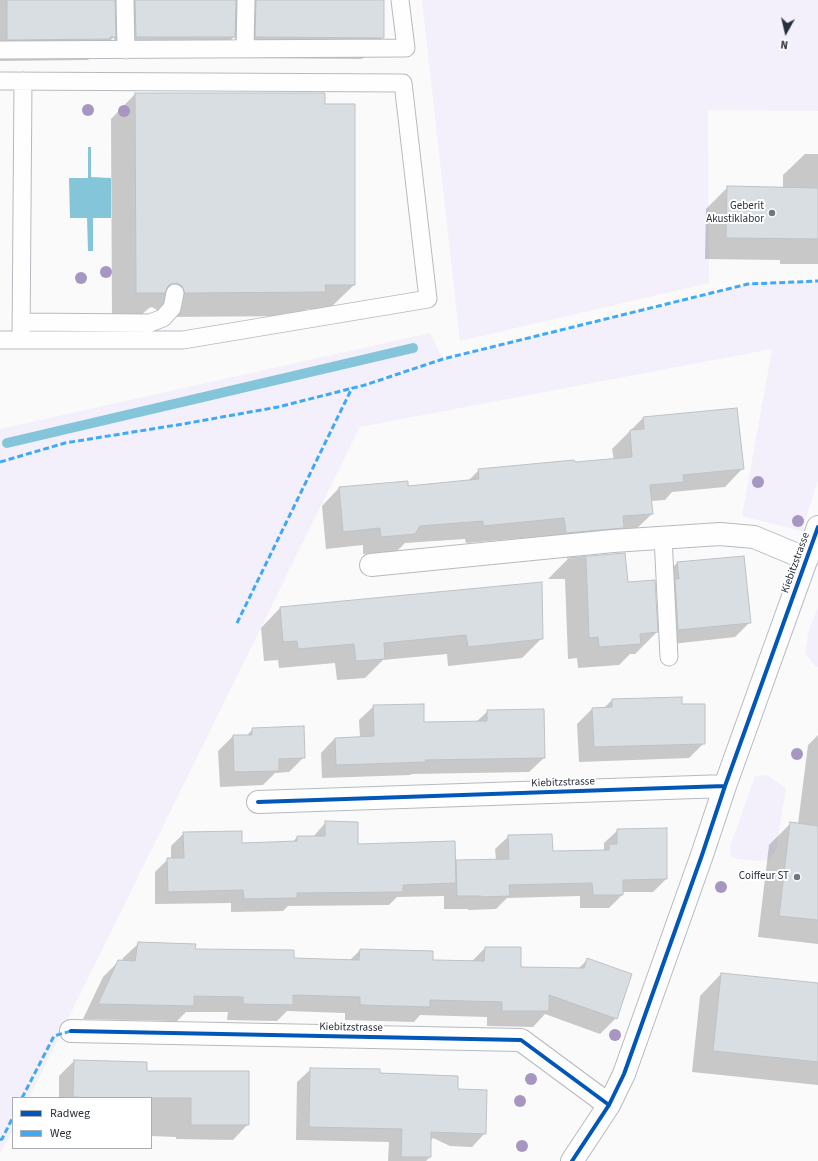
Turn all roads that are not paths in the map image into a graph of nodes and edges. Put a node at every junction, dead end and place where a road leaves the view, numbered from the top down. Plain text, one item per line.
1 (125, 0) edge
2 (246, 0) edge
3 (400, 0) edge
4 (245, 49) junction
5 (0, 50) edge
6 (126, 50) junction
7 (0, 81) edge
8 (24, 81) junction
9 (175, 293) dead end
10 (22, 322) junction
11 (0, 340) edge
12 (21, 340) junction
13 (818, 527) edge
14 (662, 537) junction
15 (807, 558) junction
16 (371, 565) dead end
17 (669, 657) dead end
18 (725, 786) junction
19 (258, 802) dead end
20 (71, 1030) dead end
21 (609, 1106) junction
22 (572, 1161) edge

1 - 6 lane
2 - 4 lane
3 - 4 lane
4 - 6 lane
5 - 6 lane
7 - 8 lane
8 - 10 lane
8 - 12 lane
9 - 10 lane
10 - 12 lane
11 - 12 lane
13 - 15 street, Kiebitzstrasse
14 - 15 street, Kiebitzstrasse
14 - 16 street, Kiebitzstrasse
14 - 17 lane
15 - 18 street, Kiebitzstrasse
18 - 19 street, Kiebitzstrasse
18 - 21 street, Kiebitzstrasse
20 - 21 street, Kiebitzstrasse
21 - 22 street, Kiebitzstrasse

